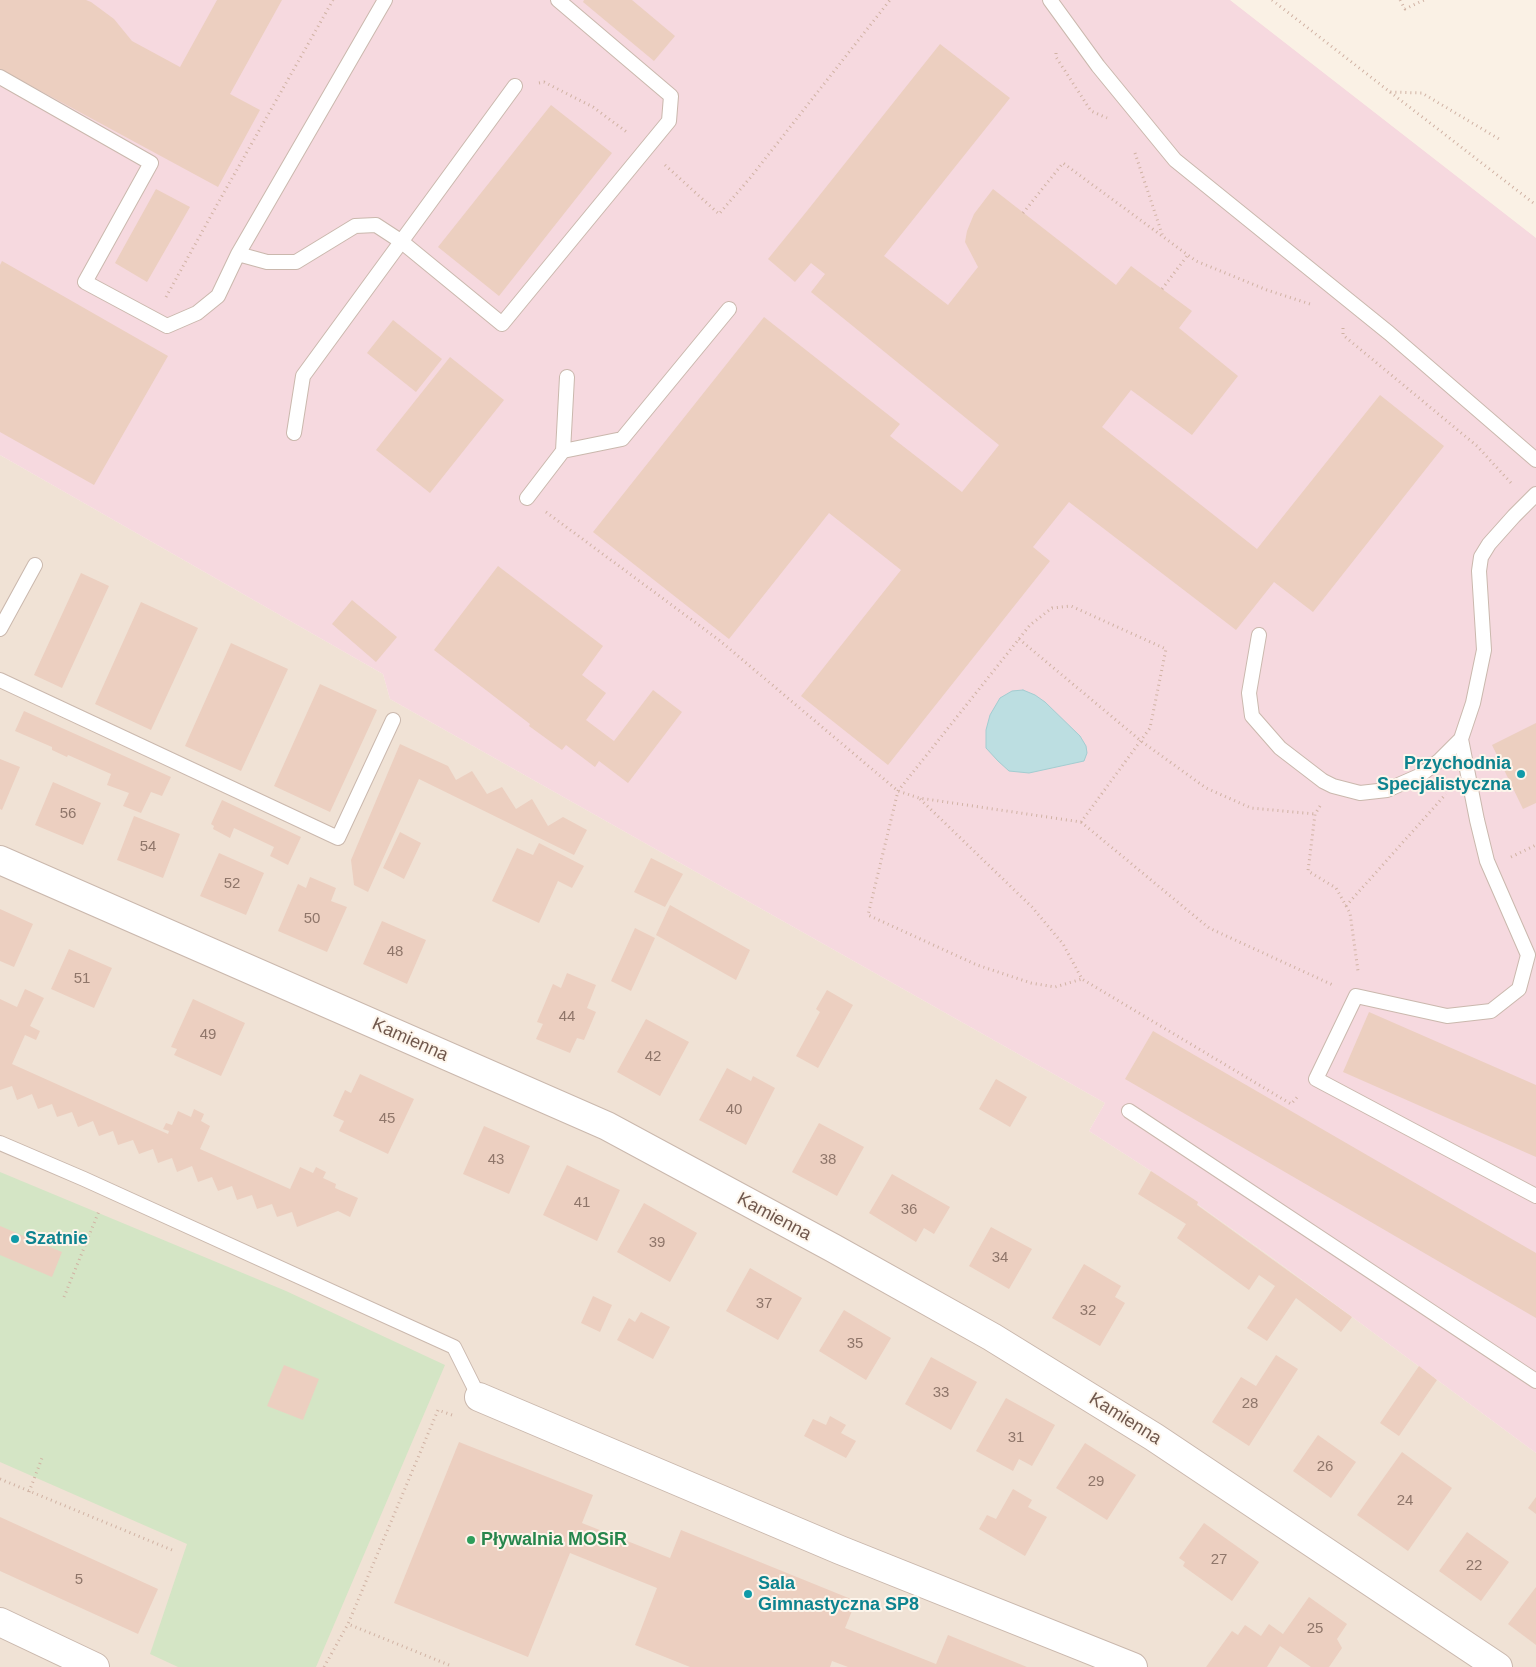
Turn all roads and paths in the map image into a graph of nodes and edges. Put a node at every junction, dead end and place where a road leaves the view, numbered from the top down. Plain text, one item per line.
1 (333, 0) edge
2 (385, 0) edge
3 (558, 0) edge
4 (890, 0) edge
5 (1050, 0) edge
6 (1272, 0) edge
7 (1400, 0) edge
8 (1424, 0) edge
9 (1056, 48) dead end
10 (0, 77) edge
11 (515, 86) joint
12 (1390, 92) junction
13 (1108, 118) dead end
14 (1499, 139) dead end
15 (1131, 146) dead end
16 (647, 148) junction
17 (1536, 205) edge
18 (1023, 213) dead end
19 (1163, 237) junction
20 (402, 242) junction
21 (238, 254) junction
22 (1187, 256) junction
23 (1162, 289) dead end
24 (1313, 305) dead end
25 (729, 308) dead end
26 (154, 320) junction
27 (1344, 324) dead end
28 (567, 377) dead end
29 (294, 433) dead end
30 (563, 451) junction
31 (1536, 460) edge
32 (527, 498) joint
33 (1532, 498) edge
34 (35, 565) dead end
35 (0, 629) edge
36 (1259, 635) dead end
37 (1018, 639) junction
38 (0, 680) edge
39 (393, 720) dead end
40 (1461, 739) junction
41 (1141, 741) junction
42 (1467, 771) junction
43 (1333, 786) junction
44 (898, 791) junction
45 (919, 798) junction
46 (1315, 814) junction
47 (1081, 822) junction
48 (0, 860) edge
49 (1346, 906) junction
50 (1082, 978) junction
51 (1356, 996) junction
52 (1316, 1079) junction
53 (1129, 1111) dead end
54 (0, 1143) edge
55 (108, 1190) junction
56 (1536, 1196) edge
57 (64, 1297) dead end
58 (1536, 1381) edge
59 (479, 1397) joint
60 (454, 1416) dead end
61 (42, 1458) dead end
62 (0, 1479) edge
63 (29, 1492) junction
64 (172, 1550) dead end
65 (0, 1622) edge
66 (348, 1624) junction
67 (79, 1663) edge
68 (449, 1666) dead end
69 (324, 1667) edge
70 (1133, 1667) edge
71 (1498, 1667) edge

1 - 26 path
2 - 21 lane
3 - 16 lane
4 - 16 path
5 - 31 lane
6 - 12 path
7 - 8 path
9 - 13 path
10 - 26 lane
11 - 16 path
11 - 20 lane
12 - 14 path
12 - 17 path
15 - 19 path
16 - 20 lane
18 - 19 path
19 - 22 path
20 - 21 lane
20 - 29 lane
21 - 26 lane
22 - 23 path
22 - 24 path
25 - 30 lane
27 - 33 path
28 - 30 lane
30 - 32 lane
32 - 44 path
33 - 40 lane
34 - 35 lane
36 - 43 lane
37 - 41 path
37 - 41 path
37 - 44 path
38 - 39 lane
40 - 42 lane
40 - 43 lane
41 - 46 path
41 - 47 path
42 - 49 path
42 - 51 lane
43 - 46 path
44 - 45 path
44 - 50 path
45 - 47 path
45 - 50 path
46 - 49 path
47 - 51 path
48 - 71 street, Kamienna
49 - 51 path
50 - 52 path
51 - 52 lane
52 - 56 lane
53 - 58 lane
54 - 55 lane
55 - 57 path
55 - 59 lane
59 - 70 street
60 - 66 path
61 - 63 path
62 - 63 path
63 - 64 path
65 - 67 street
66 - 68 path
66 - 69 path

